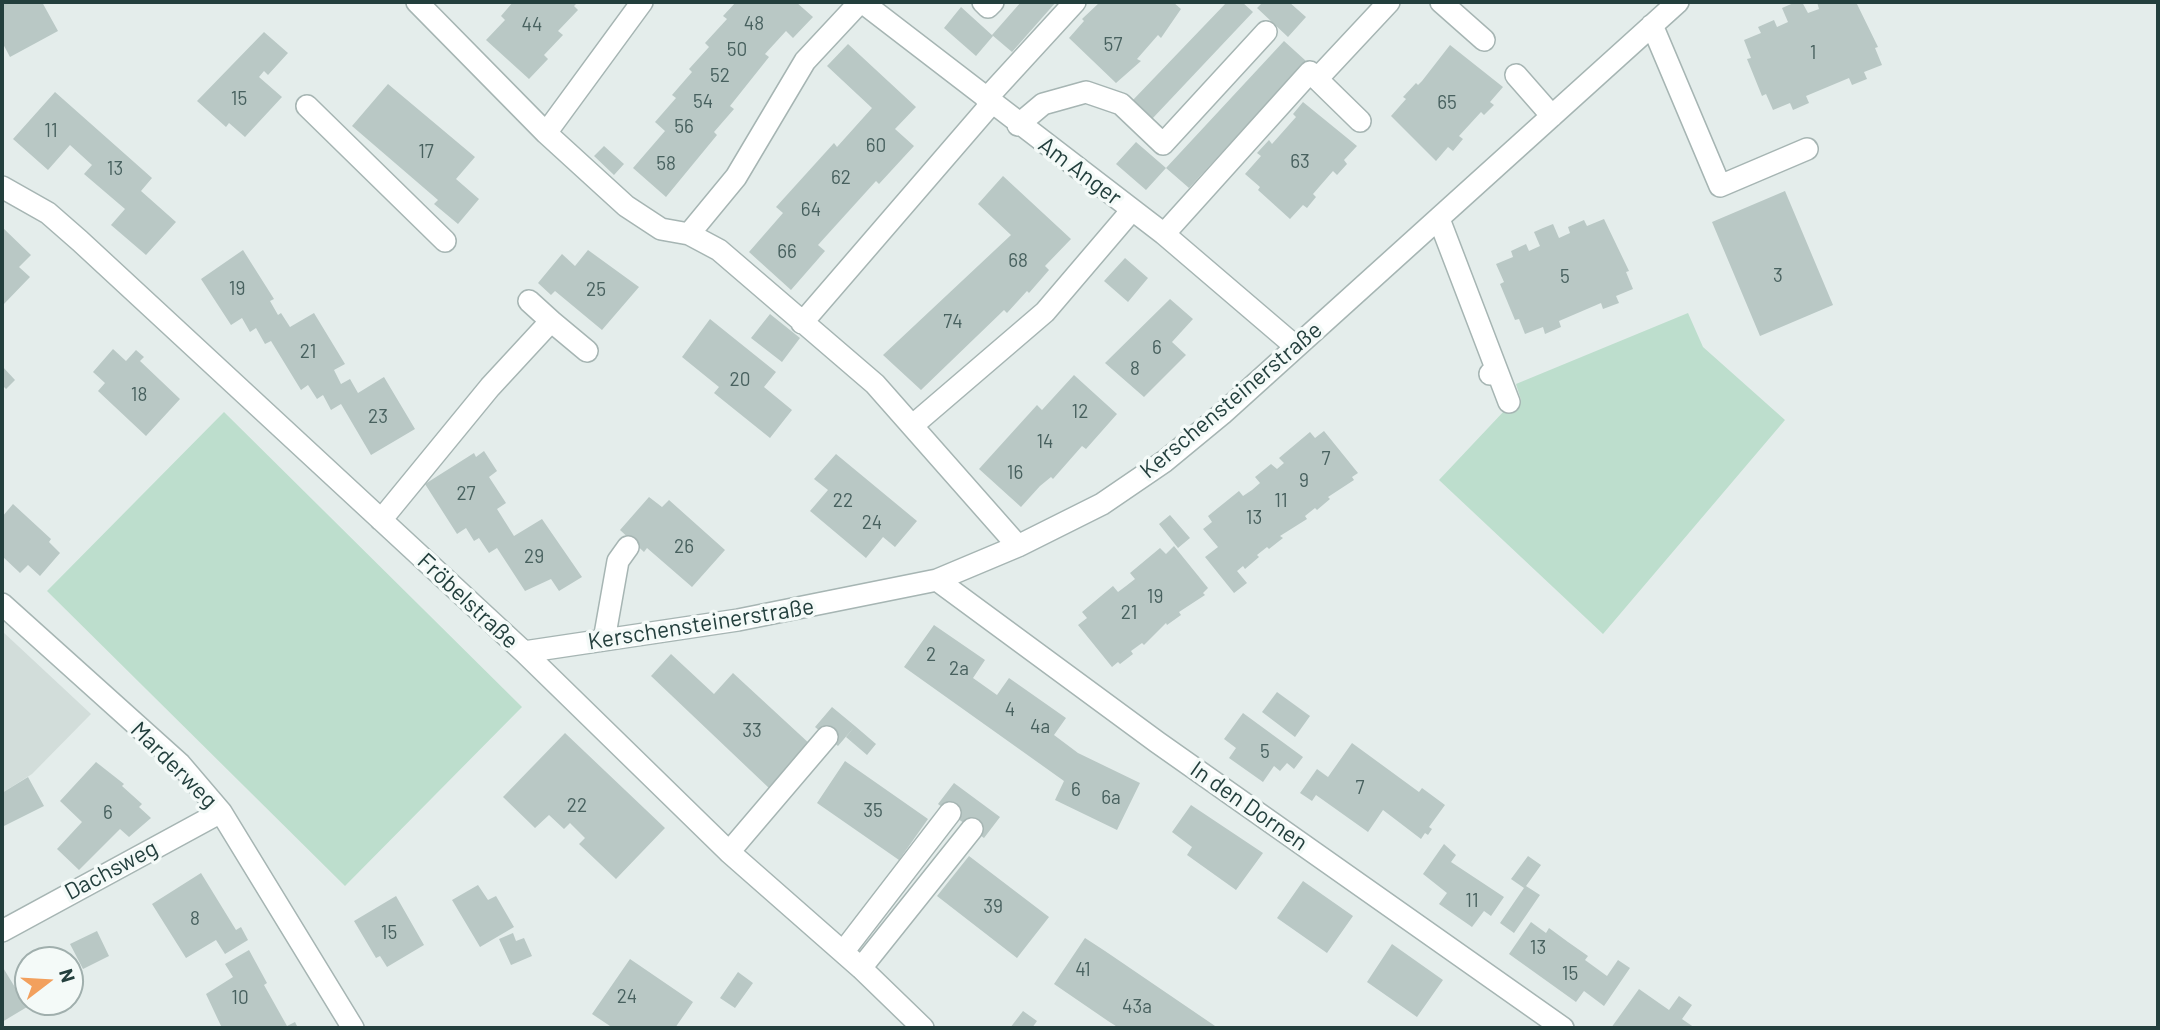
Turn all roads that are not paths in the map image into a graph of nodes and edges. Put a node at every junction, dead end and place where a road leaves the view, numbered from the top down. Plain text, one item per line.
1 (417, 2) edge
2 (642, 2) edge
3 (861, 2) edge
4 (982, 2) edge
5 (993, 2) edge
6 (1075, 2) edge
7 (1389, 2) edge
8 (1441, 2) edge
9 (1678, 2) edge
10 (1652, 25) junction
11 (1266, 32) dead end
12 (1484, 40) dead end
13 (1516, 75) dead end
14 (1317, 79) junction
15 (988, 101) junction
16 (307, 106) dead end
17 (1552, 116) junction
18 (1360, 121) dead end
19 (1018, 125) junction
20 (546, 133) junction
21 (1807, 149) dead end
22 (2, 187) edge
23 (1132, 210) junction
24 (1439, 219) junction
25 (689, 234) junction
26 (1164, 234) junction
27 (445, 241) dead end
28 (529, 301) dead end
29 (551, 321) junction
30 (802, 323) junction
31 (1295, 346) junction
32 (587, 351) dead end
33 (1509, 402) dead end
34 (912, 426) junction
35 (381, 520) junction
36 (1018, 546) junction
37 (628, 547) dead end
38 (937, 580) junction
39 (2, 604) edge
40 (604, 640) junction
41 (524, 652) junction
42 (827, 737) dead end
43 (221, 812) junction
44 (950, 813) dead end
45 (972, 829) dead end
46 (729, 852) junction
47 (2, 931) edge
48 (843, 952) junction
49 (861, 968) junction
50 (350, 1027) edge
51 (923, 1028) edge
52 (1563, 1028) edge

1 - 20 street
2 - 20 street
3 - 15 street, Am Anger
3 - 25 street
4 - 5 street
6 - 15 street
7 - 14 street
8 - 12 street
9 - 10 street, Kerschensteinerstraße
10 - 17 street, Kerschensteinerstraße
10 - 21 street
11 - 19 street
13 - 17 street
14 - 18 street
14 - 26 street
15 - 19 street, Am Anger
15 - 30 street
16 - 27 street
17 - 24 street, Kerschensteinerstraße
19 - 23 street, Am Anger
20 - 25 street
22 - 35 street, Fröbelstraße
23 - 26 street, Am Anger
23 - 34 street
24 - 31 street, Kerschensteinerstraße
24 - 33 street
25 - 30 street
26 - 31 street, Am Anger
28 - 29 street
29 - 32 street
29 - 35 street
30 - 34 street
31 - 36 street, Kerschensteinerstraße
34 - 36 street
35 - 41 street, Fröbelstraße
36 - 38 street, Kerschensteinerstraße
37 - 40 street
38 - 40 street, Kerschensteinerstraße
38 - 52 street, In den Dornen
39 - 43 street, Marderweg
40 - 41 street, Kerschensteinerstraße
41 - 46 street, Fröbelstraße
42 - 46 street
43 - 47 street, Dachsweg
43 - 50 street, Marderweg
44 - 48 street
45 - 49 street
46 - 48 street, Fröbelstraße
48 - 49 street, Fröbelstraße
49 - 51 street, Fröbelstraße

